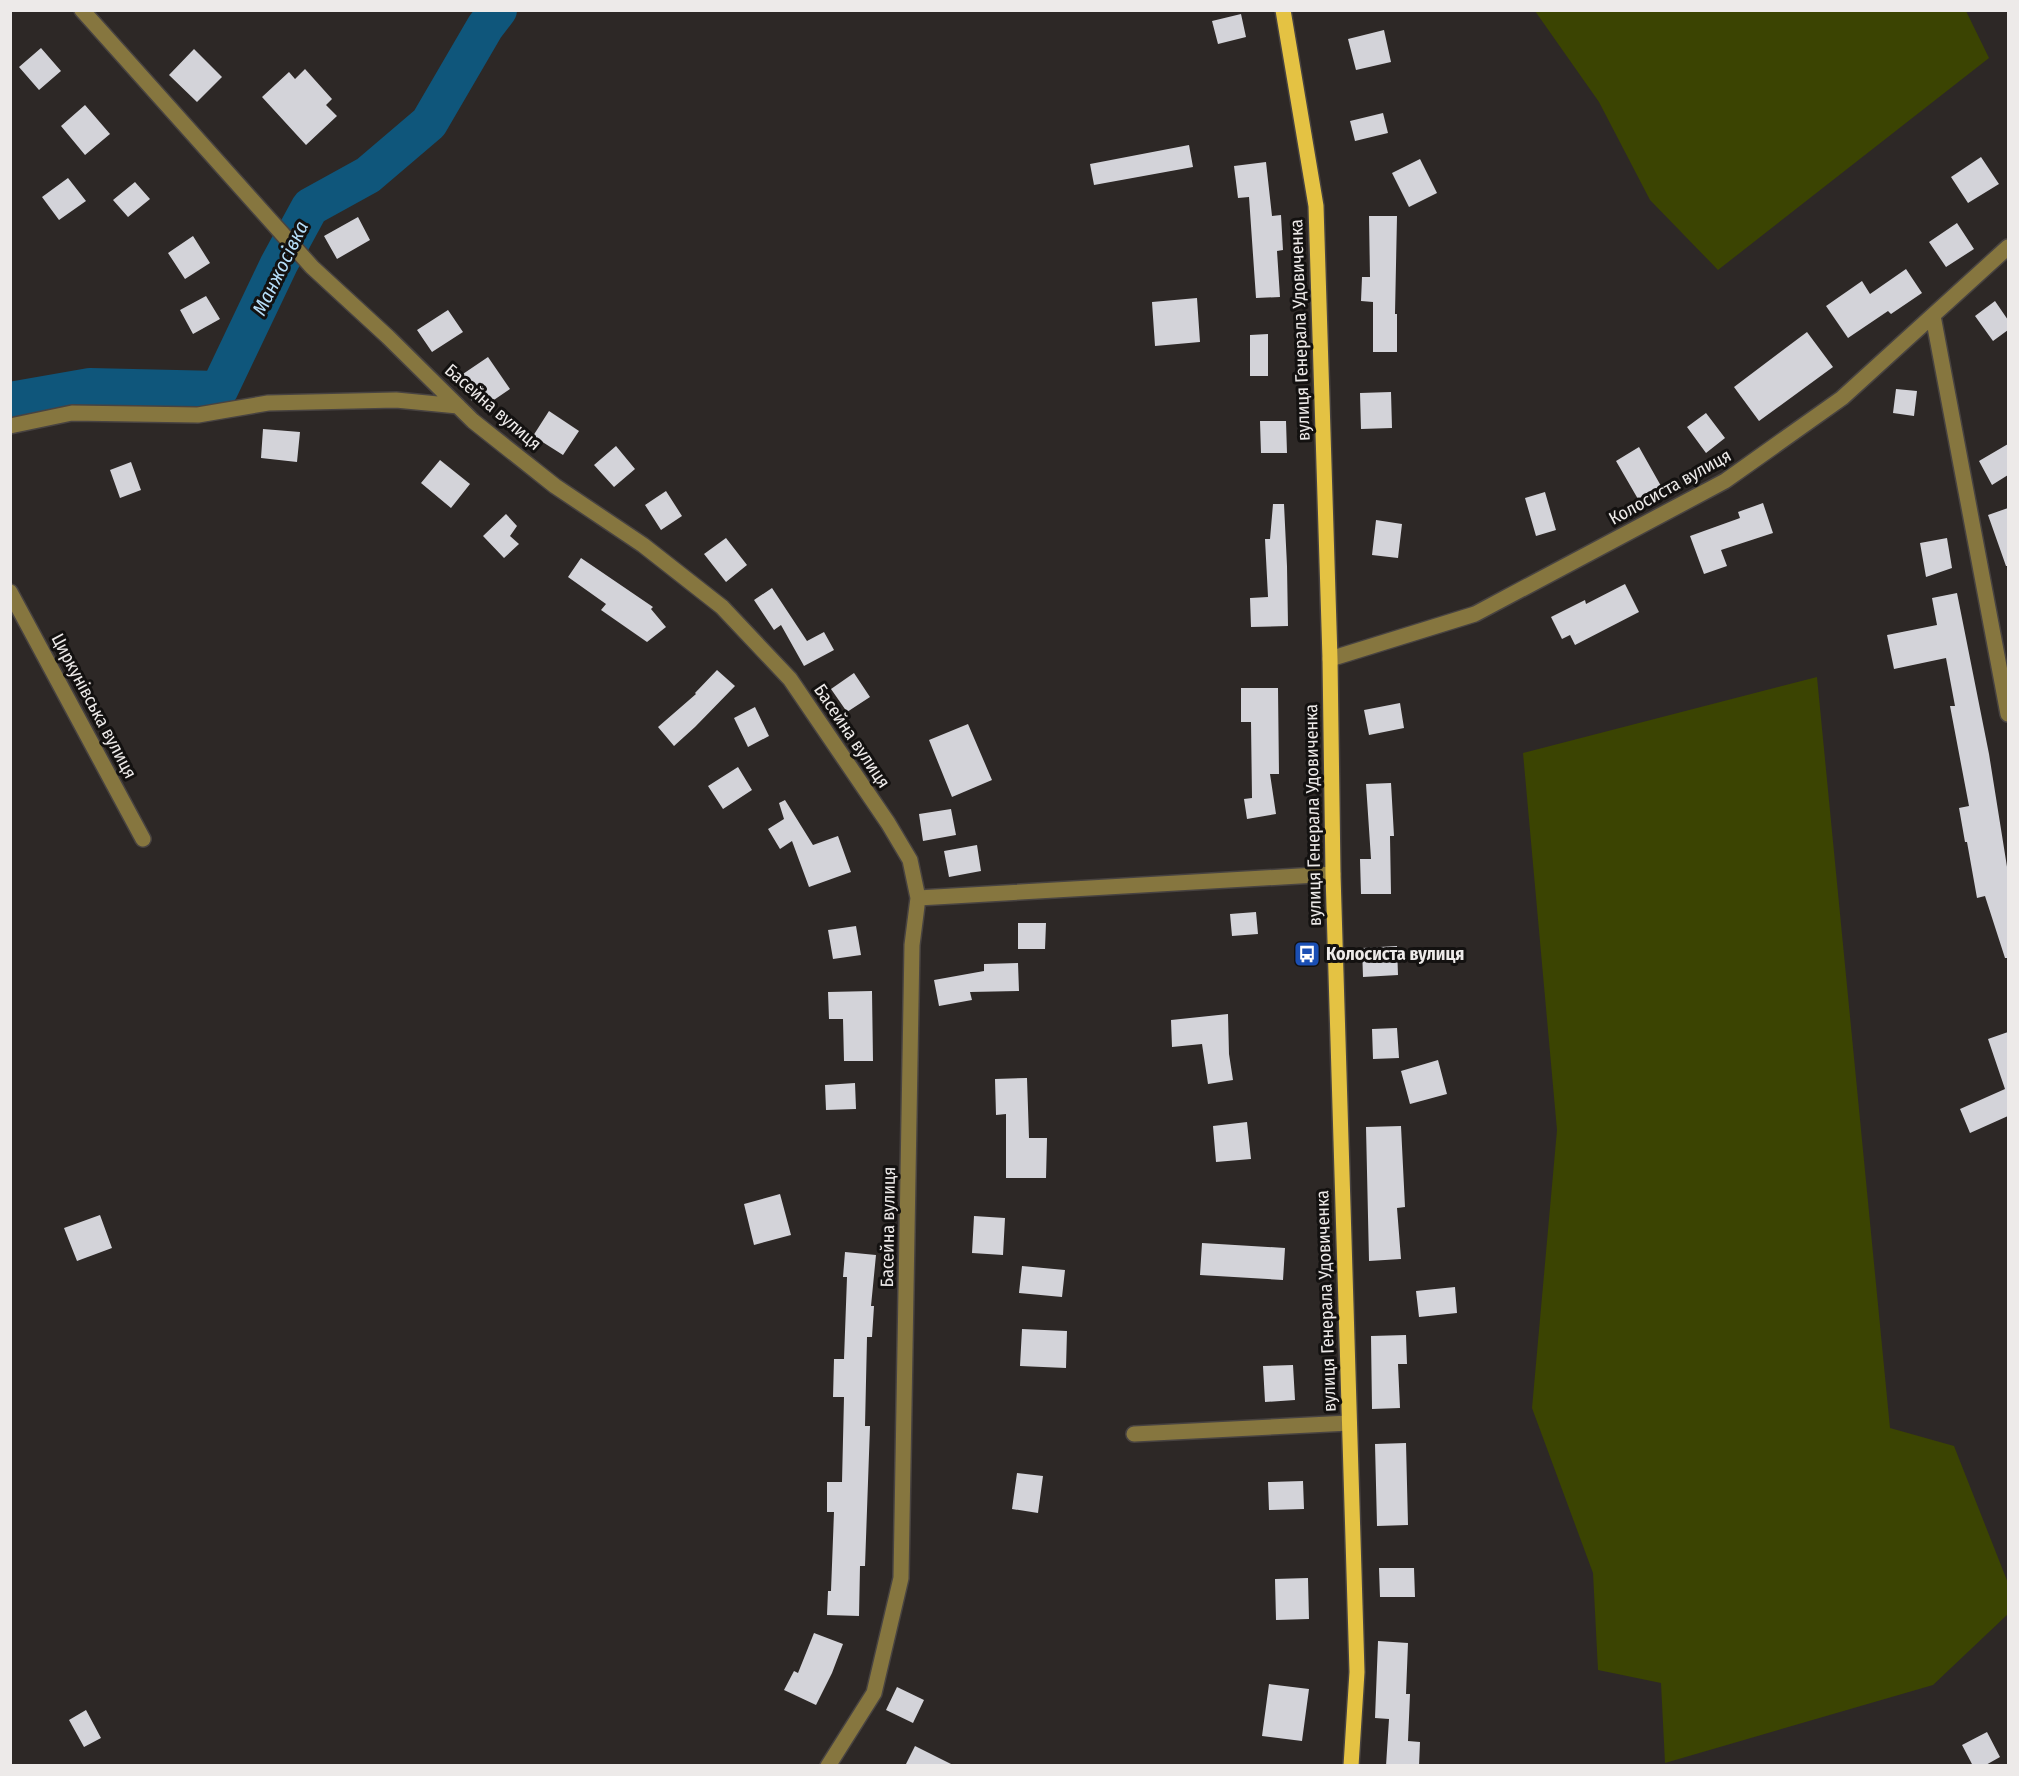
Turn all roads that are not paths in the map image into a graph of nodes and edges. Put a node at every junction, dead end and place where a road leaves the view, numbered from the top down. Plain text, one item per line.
1 (82, 10) edge
2 (1283, 10) edge
3 (2008, 247) edge
4 (1934, 316) junction
5 (458, 406) junction
6 (10, 426) edge
7 (10, 592) edge
8 (1330, 659) junction
9 (2008, 714) edge
10 (143, 839) dead end
11 (1333, 874) junction
12 (918, 898) junction
13 (1349, 1423) junction
14 (1134, 1434) dead end
15 (828, 1766) edge
16 (1351, 1766) edge

1 - 5 street, Басейна вулиця
2 - 8 main road, вулиця Генерала Удовиченка
3 - 4 street, Колосиста вулиця
4 - 8 street, Колосиста вулиця
4 - 9 street
5 - 6 street
5 - 12 street, Басейна вулиця
7 - 10 street, Циркунівська вулиця
8 - 11 main road, вулиця Генерала Удовиченка
11 - 12 street
11 - 13 main road, вулиця Генерала Удовиченка
12 - 15 street, Басейна вулиця
13 - 14 street
13 - 16 main road, вулиця Генерала Удовиченка

